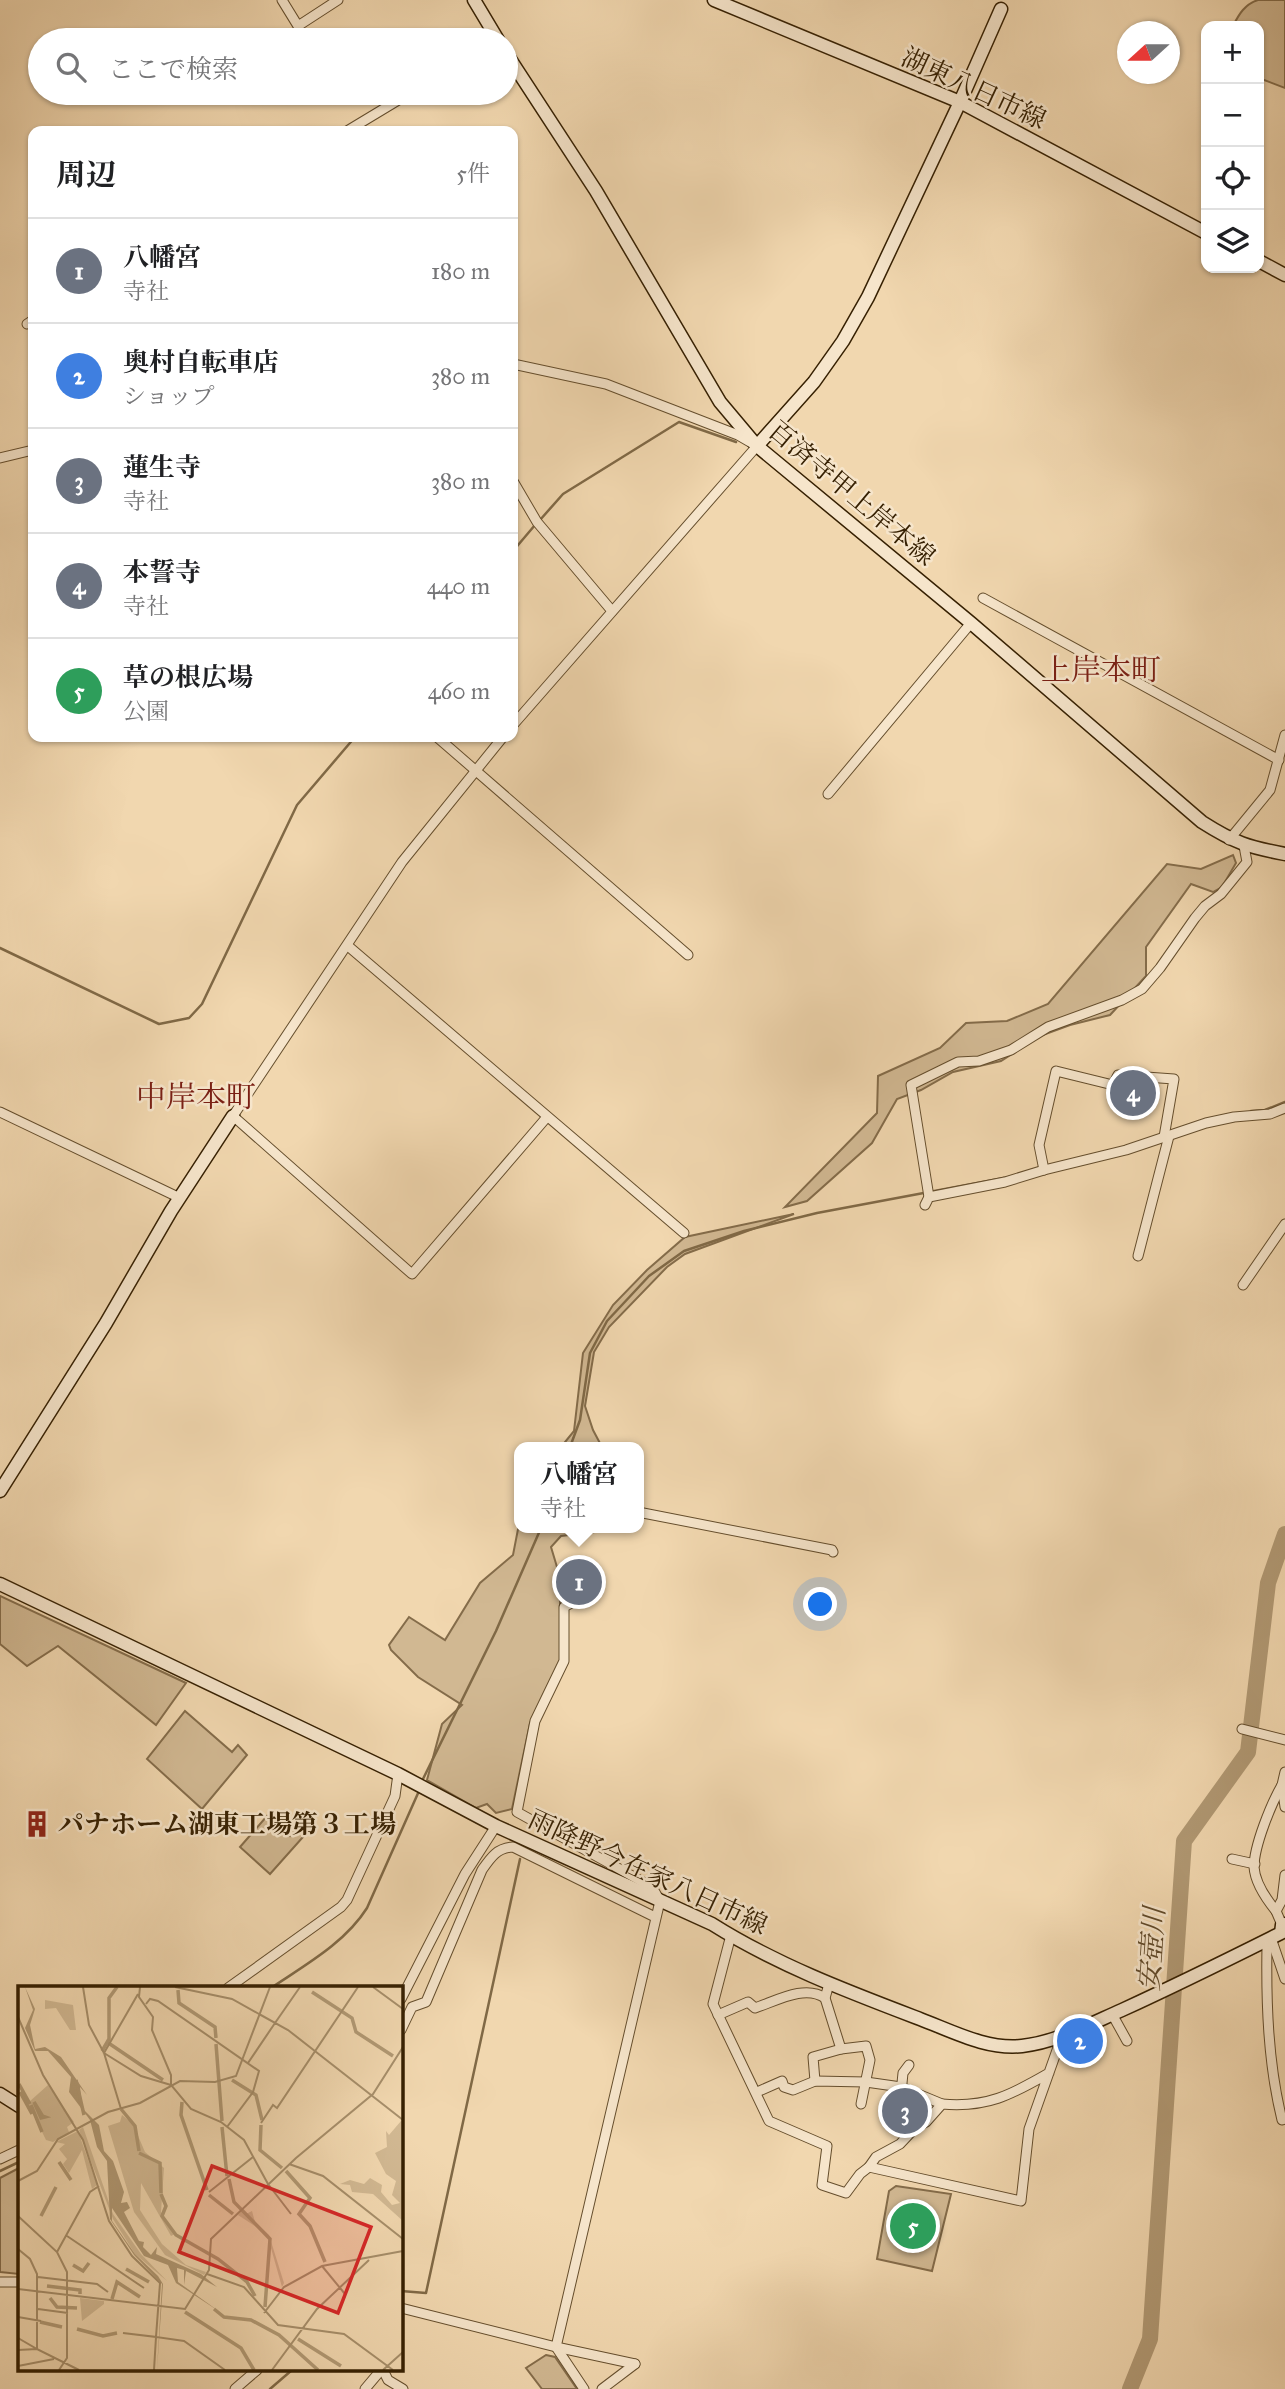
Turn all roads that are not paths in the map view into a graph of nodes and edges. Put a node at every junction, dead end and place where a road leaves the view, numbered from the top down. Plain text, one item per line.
1 (282, 0) edge
2 (338, 0) edge
3 (474, 0) edge
4 (714, 0) edge
5 (1003, 4) edge
6 (490, 28) edge
7 (518, 71) edge
8 (960, 102) junction
9 (390, 105) edge
10 (355, 126) edge
11 (1201, 230) edge
12 (1264, 264) edge
13 (1285, 275) edge
14 (518, 365) edge
15 (757, 446) junction
16 (28, 451) edge
17 (0, 458) edge
18 (518, 490) edge
19 (983, 598) dead end
20 (612, 611) junction
21 (971, 623) junction
22 (518, 719) edge
23 (1285, 735) edge
24 (443, 742) edge
25 (499, 742) edge
26 (1279, 760) junction
27 (475, 769) junction
28 (828, 794) dead end
29 (1229, 840) junction
30 (1244, 846) junction
31 (1285, 854) edge
32 (348, 946) junction
33 (688, 955) dead end
34 (1285, 1108) edge
35 (0, 1112) edge
36 (233, 1116) junction
37 (547, 1117) junction
38 (1167, 1137) junction
39 (1044, 1170) junction
40 (180, 1198) junction
41 (1285, 1224) edge
42 (684, 1233) dead end
43 (1138, 1256) dead end
44 (1243, 1285) dead end
45 (0, 1491) edge
46 (644, 1513) edge
47 (832, 1552) dead end
48 (0, 1584) edge
49 (577, 1600) dead end
50 (1242, 1729) dead end
51 (1285, 1740) edge
52 (1285, 1772) edge
53 (398, 1774) junction
54 (1282, 1785) junction
55 (1285, 1807) edge
56 (496, 1826) junction
57 (1232, 1859) dead end
58 (1255, 1864) junction
59 (1285, 1875) edge
60 (660, 1901) junction
61 (1276, 1911) junction
62 (655, 1917) junction
63 (1284, 1925) edge
64 (731, 1935) junction
65 (1268, 1940) junction
66 (1285, 1979) edge
67 (830, 1984) junction
68 (231, 1986) edge
69 (402, 1997) edge
70 (825, 1998) junction
71 (1112, 2014) junction
72 (718, 2015) junction
73 (402, 2028) edge
74 (1062, 2036) junction
75 (1127, 2041) dead end
76 (841, 2049) junction
77 (1285, 2061) edge
78 (909, 2065) dead end
79 (1273, 2066) junction
80 (1049, 2073) junction
81 (815, 2081) junction
82 (866, 2082) junction
83 (901, 2087) junction
84 (757, 2092) junction
85 (0, 2094) edge
86 (862, 2104) dead end
87 (942, 2104) junction
88 (18, 2105) edge
89 (899, 2113) dead end
90 (1285, 2119) edge
91 (18, 2150) edge
92 (0, 2159) edge
93 (869, 2167) junction
94 (0, 2282) edge
95 (18, 2282) edge
96 (402, 2308) edge
97 (556, 2347) junction
98 (252, 2372) edge
99 (380, 2372) edge
100 (383, 2372) edge
101 (614, 2385) edge
102 (235, 2389) edge
103 (365, 2389) edge
104 (403, 2389) edge
105 (584, 2389) edge
106 (602, 2389) edge

1 - 2 street
3 - 6 main road
4 - 8 main road, 湖東八日市線
5 - 8 main road
7 - 15 main road, 百済寺甲上岸本線
8 - 11 main road, 湖東八日市線
8 - 15 main road
9 - 10 street
12 - 13 main road
14 - 15 street
15 - 20 street
15 - 21 main road, 百済寺甲上岸本線
16 - 17 street
18 - 20 street
19 - 26 street
20 - 22 street
21 - 28 street
21 - 29 main road, 百済寺甲上岸本線
23 - 26 street
24 - 27 street
25 - 27 street
26 - 29 street
27 - 32 street
27 - 33 street
29 - 30 main road, 百済寺甲上岸本線
30 - 31 main road, 百済寺甲上岸本線
30 - 39 street
32 - 36 street
32 - 37 street
34 - 38 street
35 - 40 street
36 - 37 street
36 - 40 main road
37 - 42 street
38 - 39 street
38 - 39 street
38 - 43 street
40 - 45 main road
41 - 44 street
46 - 47 street
48 - 53 main road, 雨降野今在家八日市線
49 - 60 street
50 - 51 street
52 - 54 street
53 - 56 main road, 雨降野今在家八日市線
53 - 68 street
54 - 55 street
54 - 58 street
56 - 60 main road, 雨降野今在家八日市線
56 - 69 street
57 - 58 street
58 - 61 street
59 - 61 street
60 - 62 street
60 - 64 main road, 雨降野今在家八日市線
61 - 63 street
62 - 73 street
62 - 97 street
63 - 65 main road, 雨降野今在家八日市線
64 - 67 main road, 雨降野今在家八日市線
64 - 72 street
65 - 66 street
65 - 71 main road, 雨降野今在家八日市線
65 - 79 street
67 - 70 street
67 - 74 main road, 雨降野今在家八日市線
70 - 72 street
70 - 76 street
71 - 74 main road, 雨降野今在家八日市線
71 - 75 street
72 - 84 street
74 - 80 street
76 - 81 street
76 - 82 street
77 - 79 street
78 - 83 street
79 - 90 street
80 - 87 street
80 - 93 street
81 - 82 street
81 - 84 street
82 - 83 street
82 - 86 street
83 - 87 street
83 - 89 street
84 - 93 street
85 - 88 main road
87 - 93 street
91 - 92 street
94 - 95 street
96 - 97 street
97 - 101 street
97 - 105 street
98 - 102 street
99 - 103 street
100 - 104 street
101 - 106 street

